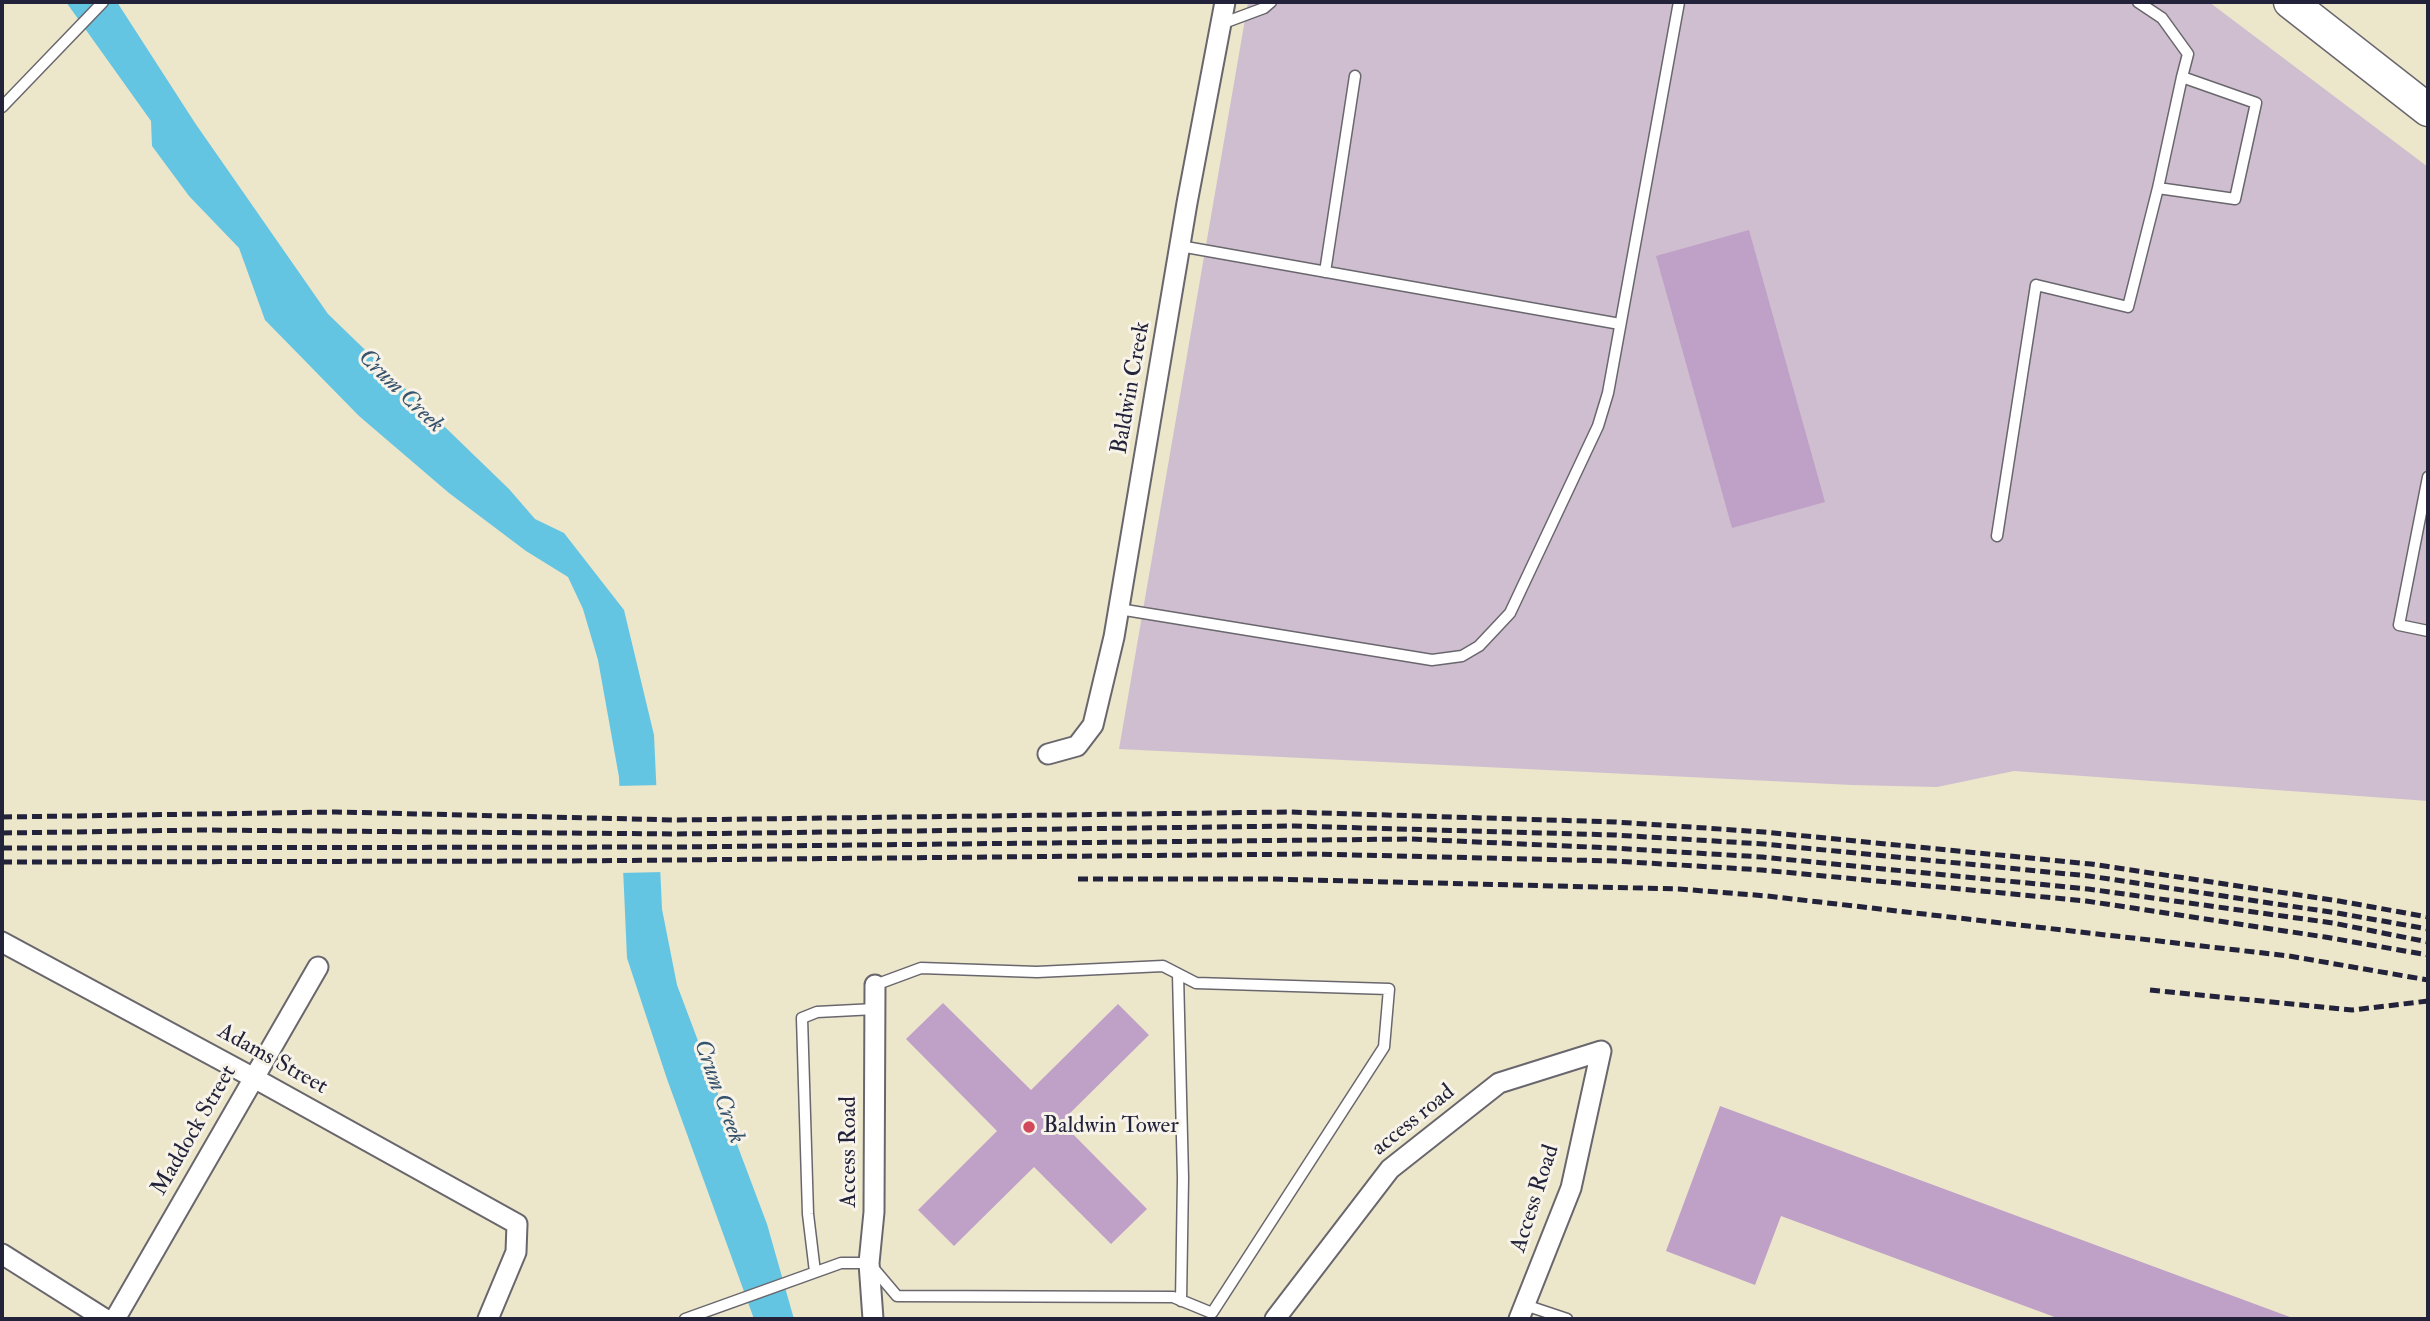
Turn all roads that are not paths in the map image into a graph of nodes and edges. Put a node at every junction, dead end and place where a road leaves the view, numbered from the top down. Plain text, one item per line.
1 (103, 2) edge
2 (1225, 2) edge
3 (1271, 2) edge
4 (1679, 2) edge
5 (2138, 2) edge
6 (2290, 2) edge
7 (1220, 25) junction
8 (1355, 76) dead end
9 (2182, 77) junction
10 (2, 107) edge
11 (2428, 110) edge
12 (2158, 188) junction
13 (1180, 246) junction
14 (1325, 272) junction
15 (1620, 324) junction
16 (2428, 477) edge
17 (1997, 536) dead end
18 (1119, 609) junction
19 (2428, 631) edge
20 (1048, 754) dead end
21 (2, 942) edge
22 (318, 967) dead end
23 (1178, 974) junction
24 (875, 985) joint
25 (875, 1009) junction
26 (1601, 1051) joint
27 (254, 1078) junction
28 (2, 1254) edge
29 (870, 1263) junction
30 (815, 1272) junction
31 (1181, 1301) junction
32 (1522, 1312) edge
33 (1210, 1316) edge
34 (105, 1319) edge
35 (115, 1319) edge
36 (488, 1319) edge
37 (685, 1319) edge
38 (873, 1319) edge
39 (1275, 1319) edge
40 (1567, 1319) edge

1 - 10 lane
2 - 7 street, Baldwin Creek
3 - 7 lane
4 - 15 lane
5 - 9 lane
6 - 11 main road
7 - 13 street, Baldwin Creek
8 - 14 lane
9 - 12 lane
9 - 12 lane
12 - 17 lane
13 - 14 lane
13 - 18 street, Baldwin Creek
14 - 15 lane
15 - 18 lane
16 - 19 lane
18 - 20 street, Baldwin Creek
21 - 27 street, Adams Street
22 - 27 street, Maddock Street
23 - 24 lane
23 - 31 lane
23 - 33 lane
24 - 25 street, Access Road
25 - 29 street, Access Road
25 - 30 lane
26 - 32 street, Access Road
26 - 39 street, access road
27 - 35 street, Maddock Street
27 - 36 street, Adams Street
28 - 34 street
29 - 30 lane
29 - 31 lane
29 - 38 street, Access Road
30 - 37 lane
31 - 33 lane
32 - 40 lane

